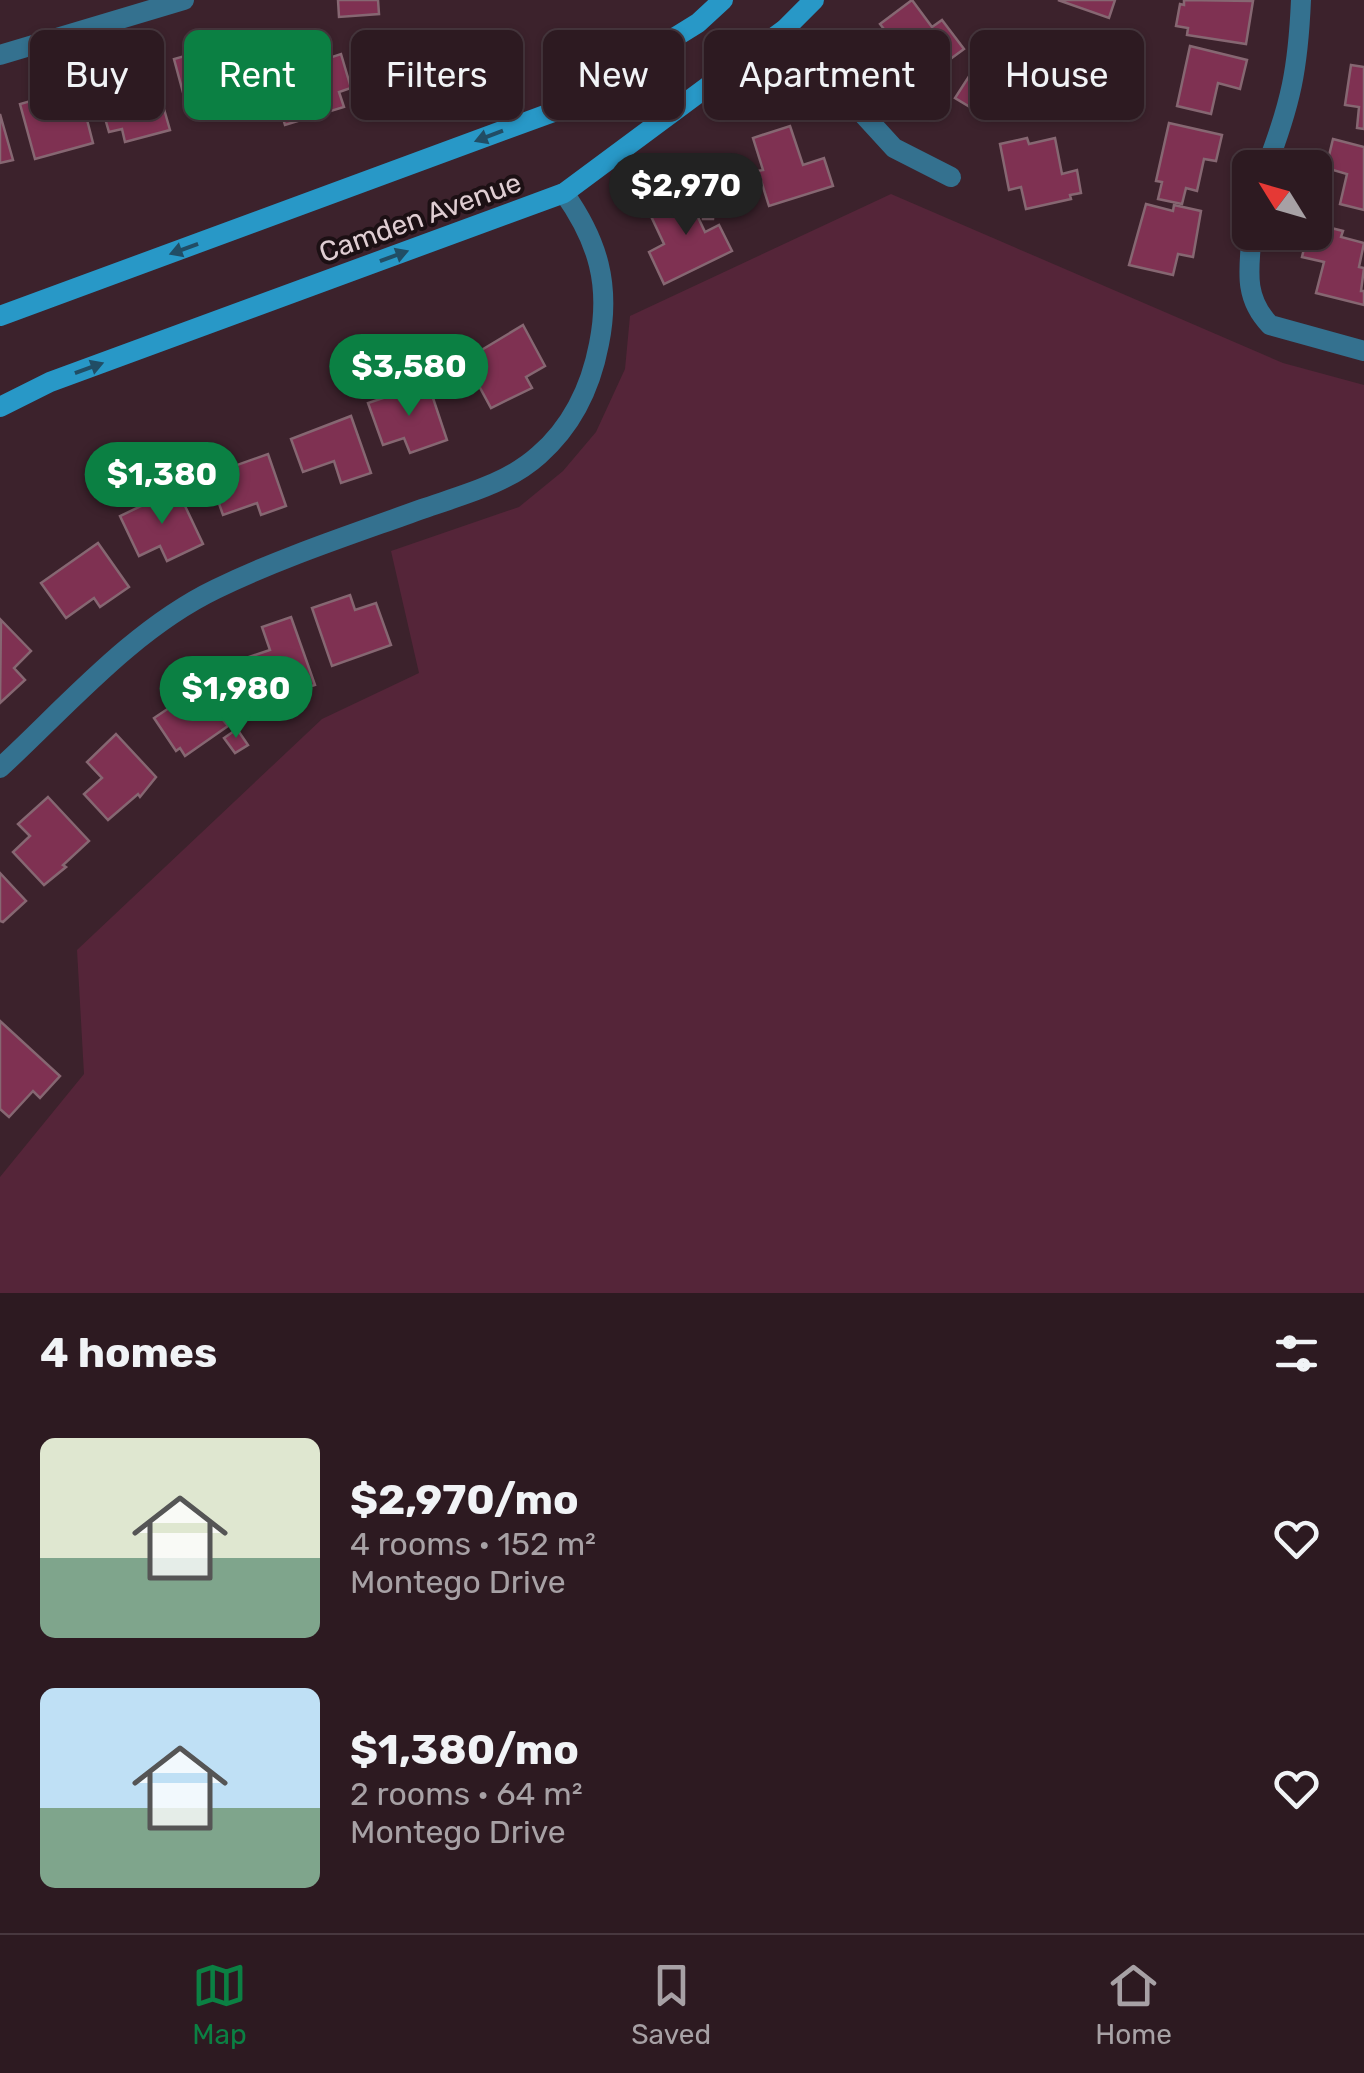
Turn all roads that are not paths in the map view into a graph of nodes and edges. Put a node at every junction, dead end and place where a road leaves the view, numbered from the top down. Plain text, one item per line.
1 (184, 0) edge
2 (722, 0) edge
3 (814, 0) edge
4 (1301, 0) edge
5 (785, 30) edge
6 (0, 55) edge
7 (704, 90) edge
8 (868, 120) edge
9 (1273, 150) edge
10 (951, 176) dead end
11 (564, 193) junction
12 (1251, 250) edge
13 (0, 316) edge
14 (1364, 351) edge
15 (0, 407) edge
16 (0, 768) edge

1 - 6 street
2 -> 13 main road, Camden Avenue
3 - 5 main road, Camden Avenue
4 - 9 street
7 - 11 main road, Camden Avenue
8 - 10 street
15 -> 11 main road, Camden Avenue
11 - 16 street
12 - 14 street

